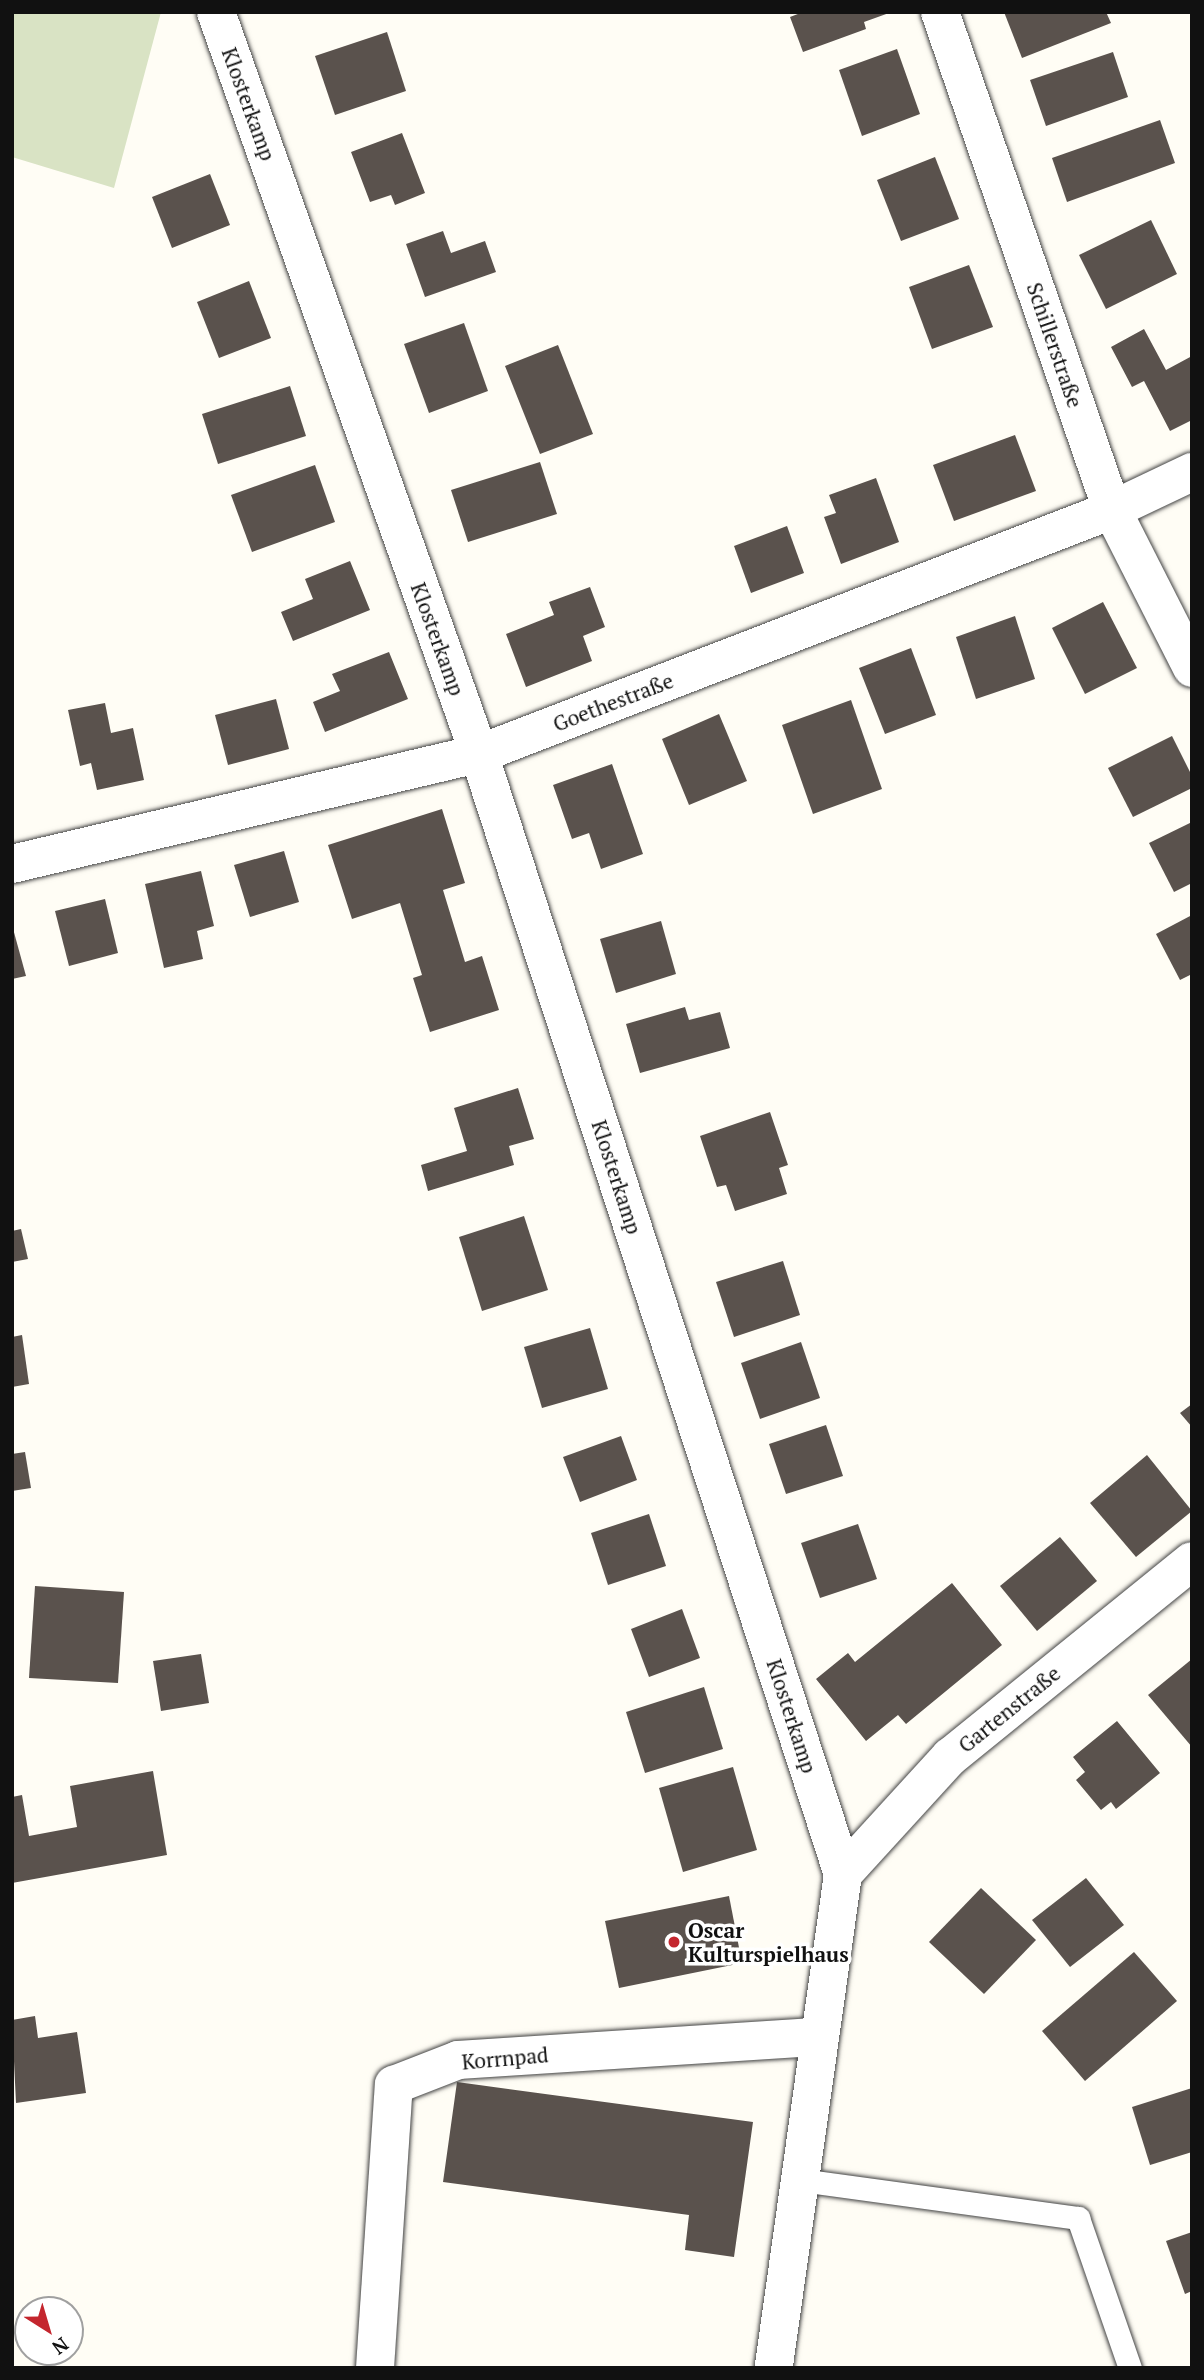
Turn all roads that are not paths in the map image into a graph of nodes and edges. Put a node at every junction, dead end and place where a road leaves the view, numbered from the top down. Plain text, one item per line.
1 (216, 12) edge
2 (940, 12) edge
3 (1192, 472) edge
4 (1112, 510) junction
5 (1192, 668) edge
6 (479, 754) junction
7 (12, 864) edge
8 (1192, 1561) edge
9 (843, 1874) junction
10 (818, 2037) junction
11 (800, 2179) junction
12 (375, 2368) edge
13 (774, 2368) edge
14 (1130, 2368) edge

1 - 6 street, Klosterkamp
2 - 4 street, Schillerstraße
3 - 4 street, Goethestraße
4 - 5 street, Schillerstraße
4 - 6 street, Goethestraße
6 - 7 street, Goethestraße
6 - 9 street, Klosterkamp
8 - 9 street, Gartenstraße
9 - 10 street, Klosterkamp
10 - 11 street, Klosterkamp
10 - 12 street, Korrnpad
11 - 13 street, Klosterkamp
11 - 14 lane

